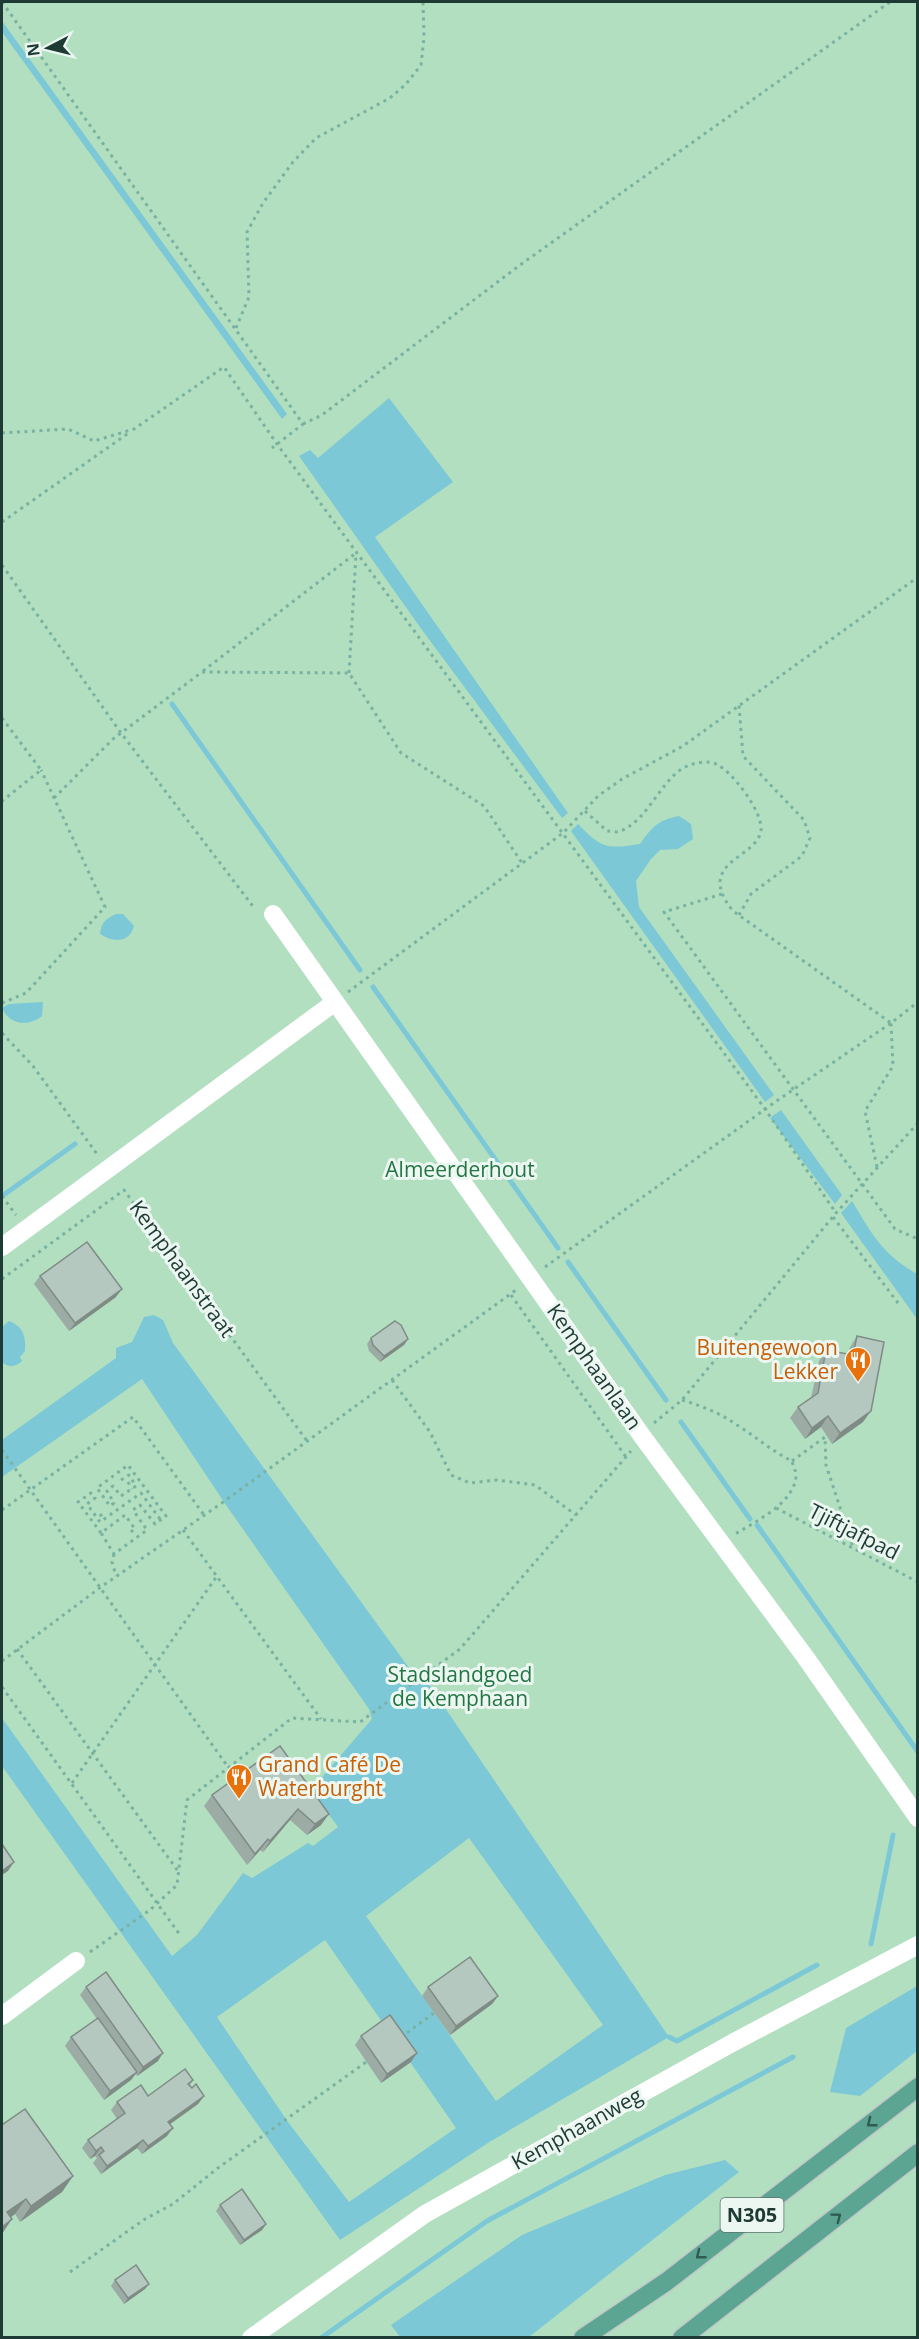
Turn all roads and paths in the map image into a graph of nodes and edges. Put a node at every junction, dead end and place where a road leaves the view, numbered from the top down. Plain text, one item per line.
1 (2, 2) edge
2 (423, 2) edge
3 (890, 2) edge
4 (236, 328) junction
5 (303, 424) junction
6 (134, 429) junction
7 (2, 433) edge
8 (277, 444) junction
9 (272, 448) dead end
10 (2, 522) edge
11 (356, 552) junction
12 (2, 565) edge
13 (918, 577) edge
14 (202, 672) junction
15 (349, 673) junction
16 (740, 705) junction
17 (2, 718) edge
18 (121, 733) junction
19 (41, 770) junction
20 (54, 798) junction
21 (2, 801) edge
22 (585, 811) junction
23 (563, 833) junction
24 (522, 863) junction
25 (722, 894) junction
26 (739, 915) junction
27 (275, 917) joint
28 (335, 1002) junction
29 (918, 1002) edge
30 (2, 1003) edge
31 (891, 1023) junction
32 (2, 1033) edge
33 (792, 1090) junction
34 (766, 1109) junction
35 (918, 1123) edge
36 (107, 1168) junction
37 (877, 1168) junction
38 (862, 1185) junction
39 (2, 1196) edge
40 (7, 1202) dead end
41 (833, 1217) dead end
42 (918, 1239) edge
43 (2, 1246) edge
44 (2, 1279) edge
45 (531, 1279) junction
46 (511, 1295) junction
47 (898, 1303) dead end
48 (392, 1380) junction
49 (682, 1400) dead end
50 (307, 1441) junction
51 (2, 1450) edge
52 (626, 1457) dead end
53 (792, 1461) junction
54 (121, 1480) dead end
55 (128, 1482) dead end
56 (132, 1489) junction
57 (30, 1490) junction
58 (776, 1508) junction
59 (2, 1510) edge
60 (100, 1514) dead end
61 (204, 1515) junction
62 (576, 1515) dead end
63 (104, 1519) junction
64 (161, 1520) junction
65 (183, 1530) junction
66 (101, 1533) junction
67 (129, 1533) dead end
68 (721, 1543) junction
69 (854, 1548) junction
70 (114, 1554) junction
71 (116, 1576) junction
72 (217, 1576) junction
73 (918, 1581) edge
74 (100, 1587) junction
75 (17, 1649) junction
76 (2, 1660) edge
77 (155, 1664) junction
78 (439, 1665) dead end
79 (2, 1687) edge
80 (321, 1719) junction
81 (93, 1753) junction
82 (228, 1767) junction
83 (72, 1783) junction
84 (918, 1818) edge
85 (178, 1872) junction
86 (158, 1904) junction
87 (180, 1935) dead end
88 (918, 1945) edge
89 (76, 1961) joint
90 (442, 2007) edge
91 (2, 2016) edge
92 (396, 2040) edge
93 (371, 2058) edge
94 (918, 2087) edge
95 (918, 2153) edge
96 (70, 2272) dead end
97 (251, 2337) edge
98 (583, 2337) edge
99 (682, 2337) edge

1 - 4 path
2 - 4 path
3 - 5 path
4 - 5 path
5 - 8 path
6 - 7 path
6 - 8 path
6 - 10 path
8 - 9 path
8 - 11 path
11 - 14 path
11 - 15 path
11 - 23 path
12 - 18 path
13 - 16 path
14 - 15 path
14 - 18 path
15 - 24 path
16 - 22 path
16 - 26 path
17 - 19 path
18 - 20 path
18 - 27 path
19 - 20 path
19 - 21 path
20 - 30 path
22 - 23 path
22 - 25 path
23 - 24 path
23 - 34 path
24 - 28 path
25 - 26 path
25 - 33 path
26 - 31 path
27 - 28 street, Kemphaanlaan
28 - 36 street
28 - 45 street, Kemphaanlaan
29 - 31 path
31 - 33 path
31 - 37 path
32 - 36 path
33 - 34 path
33 - 38 path
34 - 38 path
34 - 45 path
35 - 37 path
36 - 43 street
37 - 38 path
38 - 42 path
39 - 40 path
41 - 47 path
44 - 50 path, Kemphaanstraat
45 - 46 path
45 - 68 street, Kemphaanlaan
46 - 48 path
46 - 52 path
48 - 50 path
48 - 62 path
49 - 53 path
50 - 61 path
51 - 57 path
53 - 58 path
53 - 69 path
54 - 56 path
55 - 56 path
56 - 64 path
57 - 59 path
57 - 61 path
57 - 74 path
58 - 68 path
58 - 69 path, Tjiftjafpad
60 - 63 path
61 - 65 path
63 - 64 path
63 - 66 path
64 - 70 path
65 - 71 path
65 - 72 path
66 - 67 path
66 - 70 path
68 - 84 street, Kemphaanlaan
69 - 73 path, Tjiftjafpad
70 - 71 path
71 - 74 path
72 - 77 path
72 - 80 path
74 - 75 path
74 - 77 path
75 - 76 path
75 - 81 path
77 - 81 path
77 - 82 path
78 - 80 path
79 - 83 path
80 - 82 path
81 - 83 path
81 - 85 path
82 - 85 path
83 - 86 path
85 - 86 path
86 - 87 path
86 - 89 path
88 - 97 street, Kemphaanweg
89 - 91 street
90 - 92 path
93 - 96 path
94 -> 98 main road, N305
99 -> 95 main road, N305

